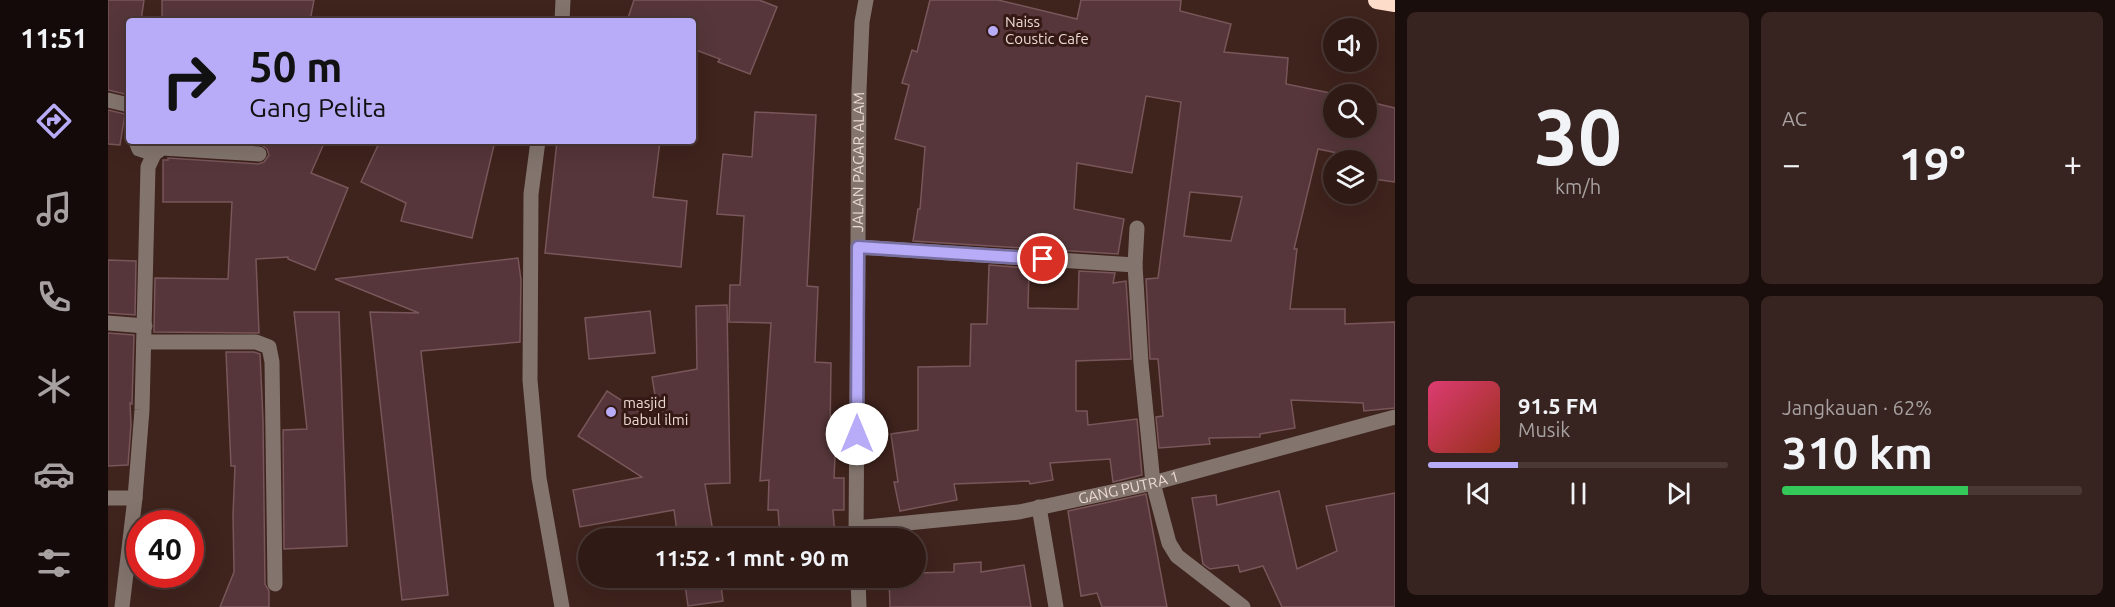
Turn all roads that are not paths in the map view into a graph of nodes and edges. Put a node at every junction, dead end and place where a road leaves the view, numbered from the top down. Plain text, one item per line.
1 (563, 0) edge
2 (866, 0) edge
3 (1377, 0) edge
4 (1395, 3) edge
5 (562, 18) edge
6 (108, 100) edge
7 (126, 104) edge
8 (137, 144) edge
9 (538, 144) edge
10 (154, 154) junction
11 (259, 154) dead end
12 (1137, 228) dead end
13 (858, 247) junction
14 (1135, 265) junction
15 (108, 323) edge
16 (145, 326) junction
17 (144, 342) junction
18 (1395, 417) edge
19 (1153, 483) junction
20 (108, 498) edge
21 (135, 498) junction
22 (1040, 507) junction
23 (856, 528) edge
24 (895, 528) edge
25 (275, 584) dead end
26 (858, 588) edge
27 (122, 607) edge
28 (562, 607) edge
29 (859, 607) edge
30 (1056, 607) edge
31 (1243, 607) edge

1 - 5 street
2 - 13 street, JALAN PAGAR ALAM
3 - 4 highway
6 - 7 street
8 - 10 street
9 - 28 street
10 - 11 street
10 - 16 street
12 - 14 street
13 - 14 street
13 - 23 street, JALAN PAGAR ALAM
14 - 19 street
15 - 16 street
16 - 17 street
17 - 21 street
17 - 25 street
18 - 19 street, GANG PUTRA 1
19 - 22 street, GANG PUTRA 1
19 - 31 street
20 - 21 street
21 - 27 street
22 - 24 street, GANG PUTRA 1
22 - 30 street
26 - 29 street

